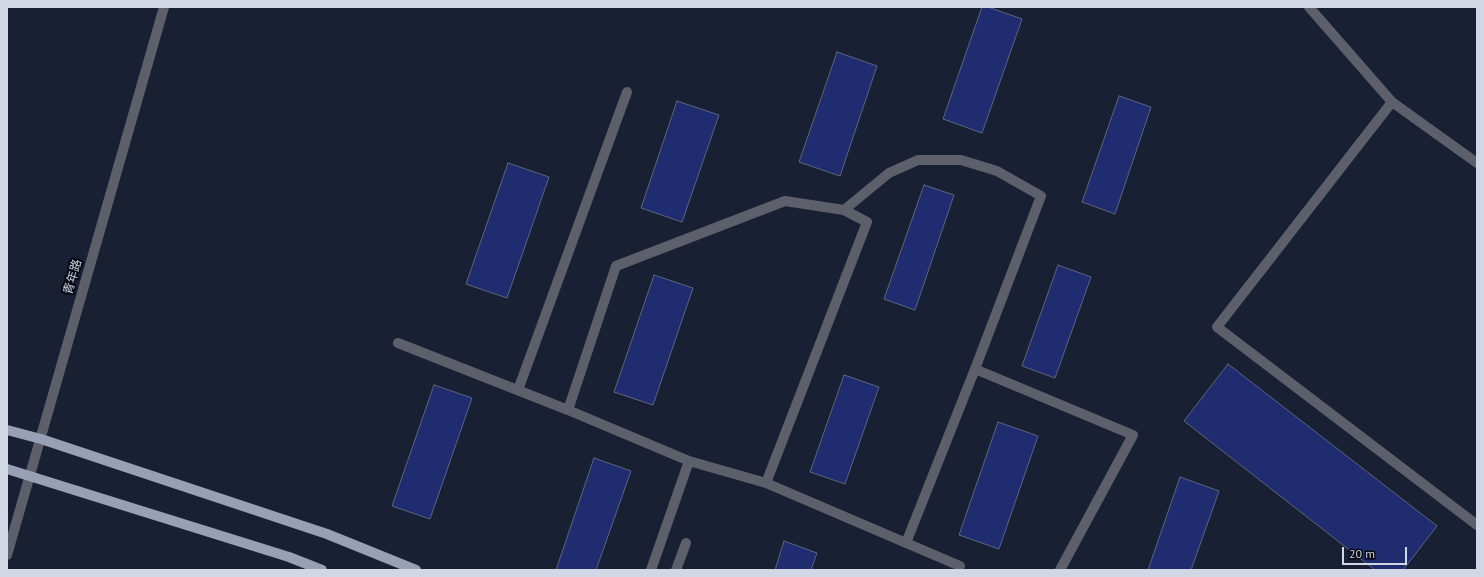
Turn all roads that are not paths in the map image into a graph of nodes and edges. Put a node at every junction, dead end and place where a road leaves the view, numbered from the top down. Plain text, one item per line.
1 (164, 7) edge
2 (1309, 7) edge
3 (628, 92) dead end
4 (1392, 102) junction
5 (1477, 163) edge
6 (844, 210) junction
7 (398, 343) dead end
8 (975, 369) junction
9 (518, 390) junction
10 (568, 410) junction
11 (7, 430) edge
12 (40, 439) junction
13 (689, 461) junction
14 (7, 469) edge
15 (30, 476) junction
16 (766, 482) junction
17 (1477, 524) edge
18 (686, 543) dead end
19 (906, 543) junction
20 (7, 555) edge
21 (960, 566) dead end
22 (322, 570) edge
23 (416, 570) edge
24 (651, 570) edge
25 (676, 570) edge
26 (1060, 570) edge

1 - 12 street, 青年路
2 - 4 street
3 - 9 street
4 - 5 street
4 - 17 street
6 - 8 street
6 - 10 street
6 - 16 street
7 - 9 street
8 - 19 street
8 - 26 street
9 - 10 street
10 - 13 street
11 - 12 main road
12 - 15 street, 青年路
12 - 23 main road
13 - 16 street
13 - 24 street
14 - 15 main road
15 - 20 street, 青年路
15 - 22 main road
16 - 19 street
18 - 25 street
19 - 21 street

